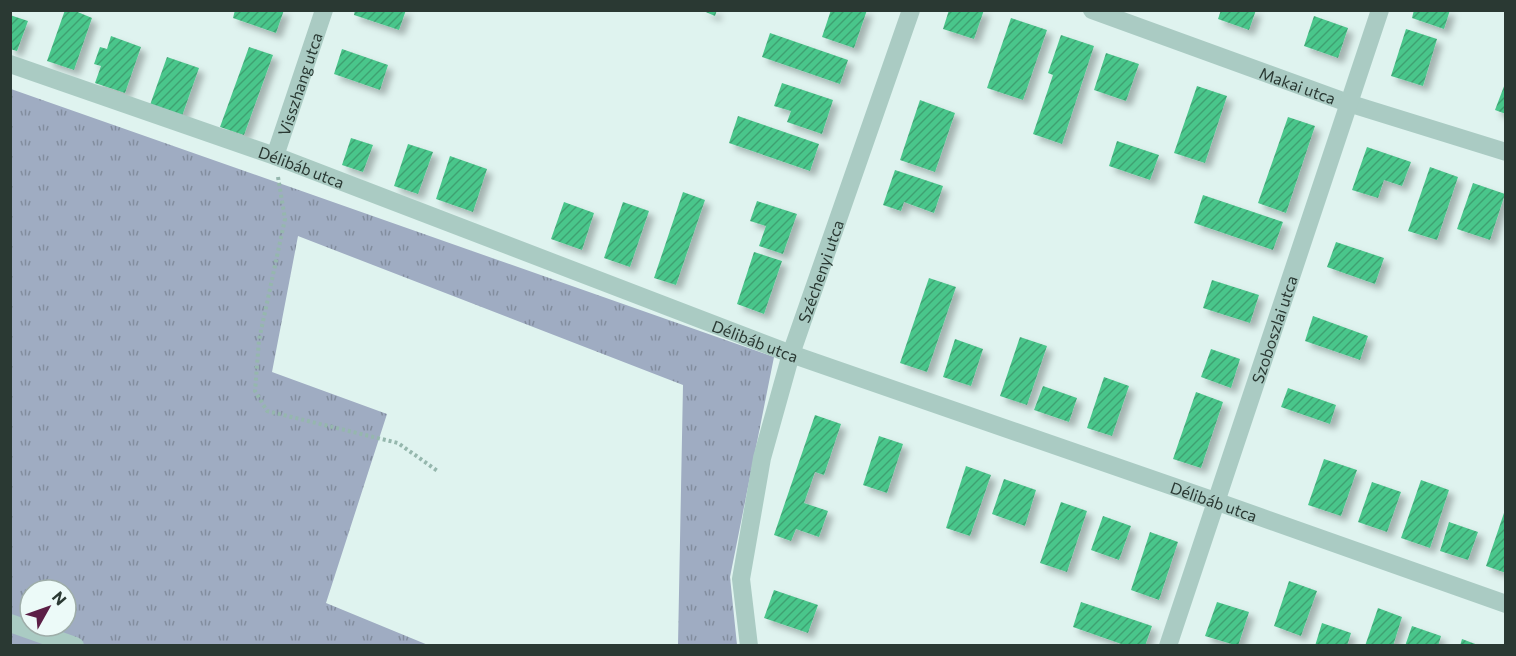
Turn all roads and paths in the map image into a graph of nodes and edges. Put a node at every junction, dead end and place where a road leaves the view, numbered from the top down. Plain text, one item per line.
1 (324, 10) edge
2 (911, 10) edge
3 (1092, 10) edge
4 (1380, 10) edge
5 (10, 64) edge
6 (1348, 103) junction
7 (1506, 152) edge
8 (275, 156) junction
9 (791, 354) junction
10 (439, 472) dead end
11 (1215, 501) junction
12 (1506, 604) edge
13 (10, 623) edge
14 (75, 645) edge
15 (749, 645) edge
16 (1168, 645) edge

1 - 8 street, Visszhang utca
2 - 9 street, Széchenyi utca
3 - 6 street, Makai utca
4 - 6 street, Szoboszlai utca
5 - 8 street, Délibáb utca
6 - 7 street, Makai utca
6 - 11 street, Szoboszlai utca
8 - 9 street, Délibáb utca
8 - 10 path
9 - 11 street, Délibáb utca
9 - 15 street, Széchenyi utca
11 - 12 street, Délibáb utca
11 - 16 street, Szoboszlai utca
13 - 14 street

